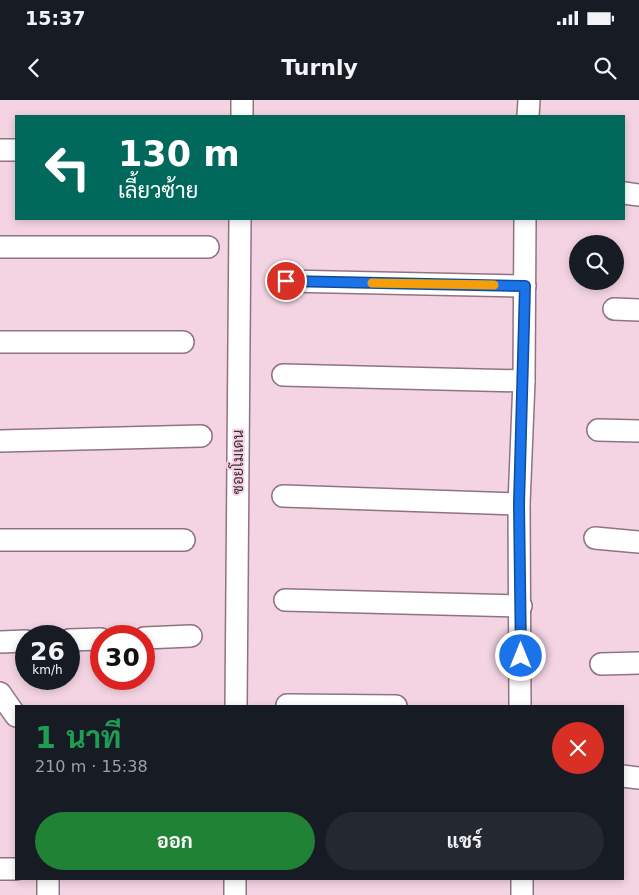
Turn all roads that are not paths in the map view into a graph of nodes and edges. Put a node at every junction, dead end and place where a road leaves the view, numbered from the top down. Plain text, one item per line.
1 (242, 100) edge
2 (529, 100) edge
3 (242, 115) edge
4 (528, 115) edge
5 (0, 150) edge
6 (15, 150) edge
7 (625, 194) edge
8 (639, 195) edge
9 (240, 220) edge
10 (526, 220) edge
11 (0, 247) edge
12 (208, 247) dead end
13 (286, 281) dead end
14 (525, 286) junction
15 (614, 309) dead end
16 (639, 310) edge
17 (0, 342) edge
18 (184, 342) dead end
19 (282, 375) dead end
20 (524, 380) junction
21 (598, 430) dead end
22 (639, 431) edge
23 (201, 436) dead end
24 (0, 440) edge
25 (283, 496) dead end
26 (519, 504) junction
27 (595, 538) dead end
28 (0, 540) edge
29 (184, 540) dead end
30 (639, 542) edge
31 (285, 600) dead end
32 (521, 606) junction
33 (190, 636) dead end
34 (155, 638) edge
35 (15, 641) edge
36 (0, 642) edge
37 (601, 664) dead end
38 (639, 664) edge
39 (0, 693) edge
40 (236, 705) edge
41 (520, 705) edge
42 (15, 715) edge
43 (624, 776) edge
44 (639, 778) edge
45 (0, 869) edge
46 (15, 869) edge
47 (48, 880) edge
48 (235, 880) edge
49 (522, 880) edge
50 (48, 895) edge
51 (235, 895) edge
52 (522, 895) edge

1 - 3 street
2 - 4 street
5 - 6 street
7 - 8 street
9 - 40 street, ซอยโมเดน
10 - 14 street
11 - 12 street
13 - 14 street
14 - 20 street
15 - 16 street
17 - 18 street
19 - 20 street
20 - 26 street
21 - 22 street
23 - 24 street
25 - 26 street
26 - 32 street
27 - 30 street
28 - 29 street
31 - 32 street
32 - 41 street
33 - 34 street
35 - 36 street
37 - 38 street
39 - 42 street
43 - 44 street
45 - 46 street
47 - 50 street
48 - 51 street
49 - 52 street

